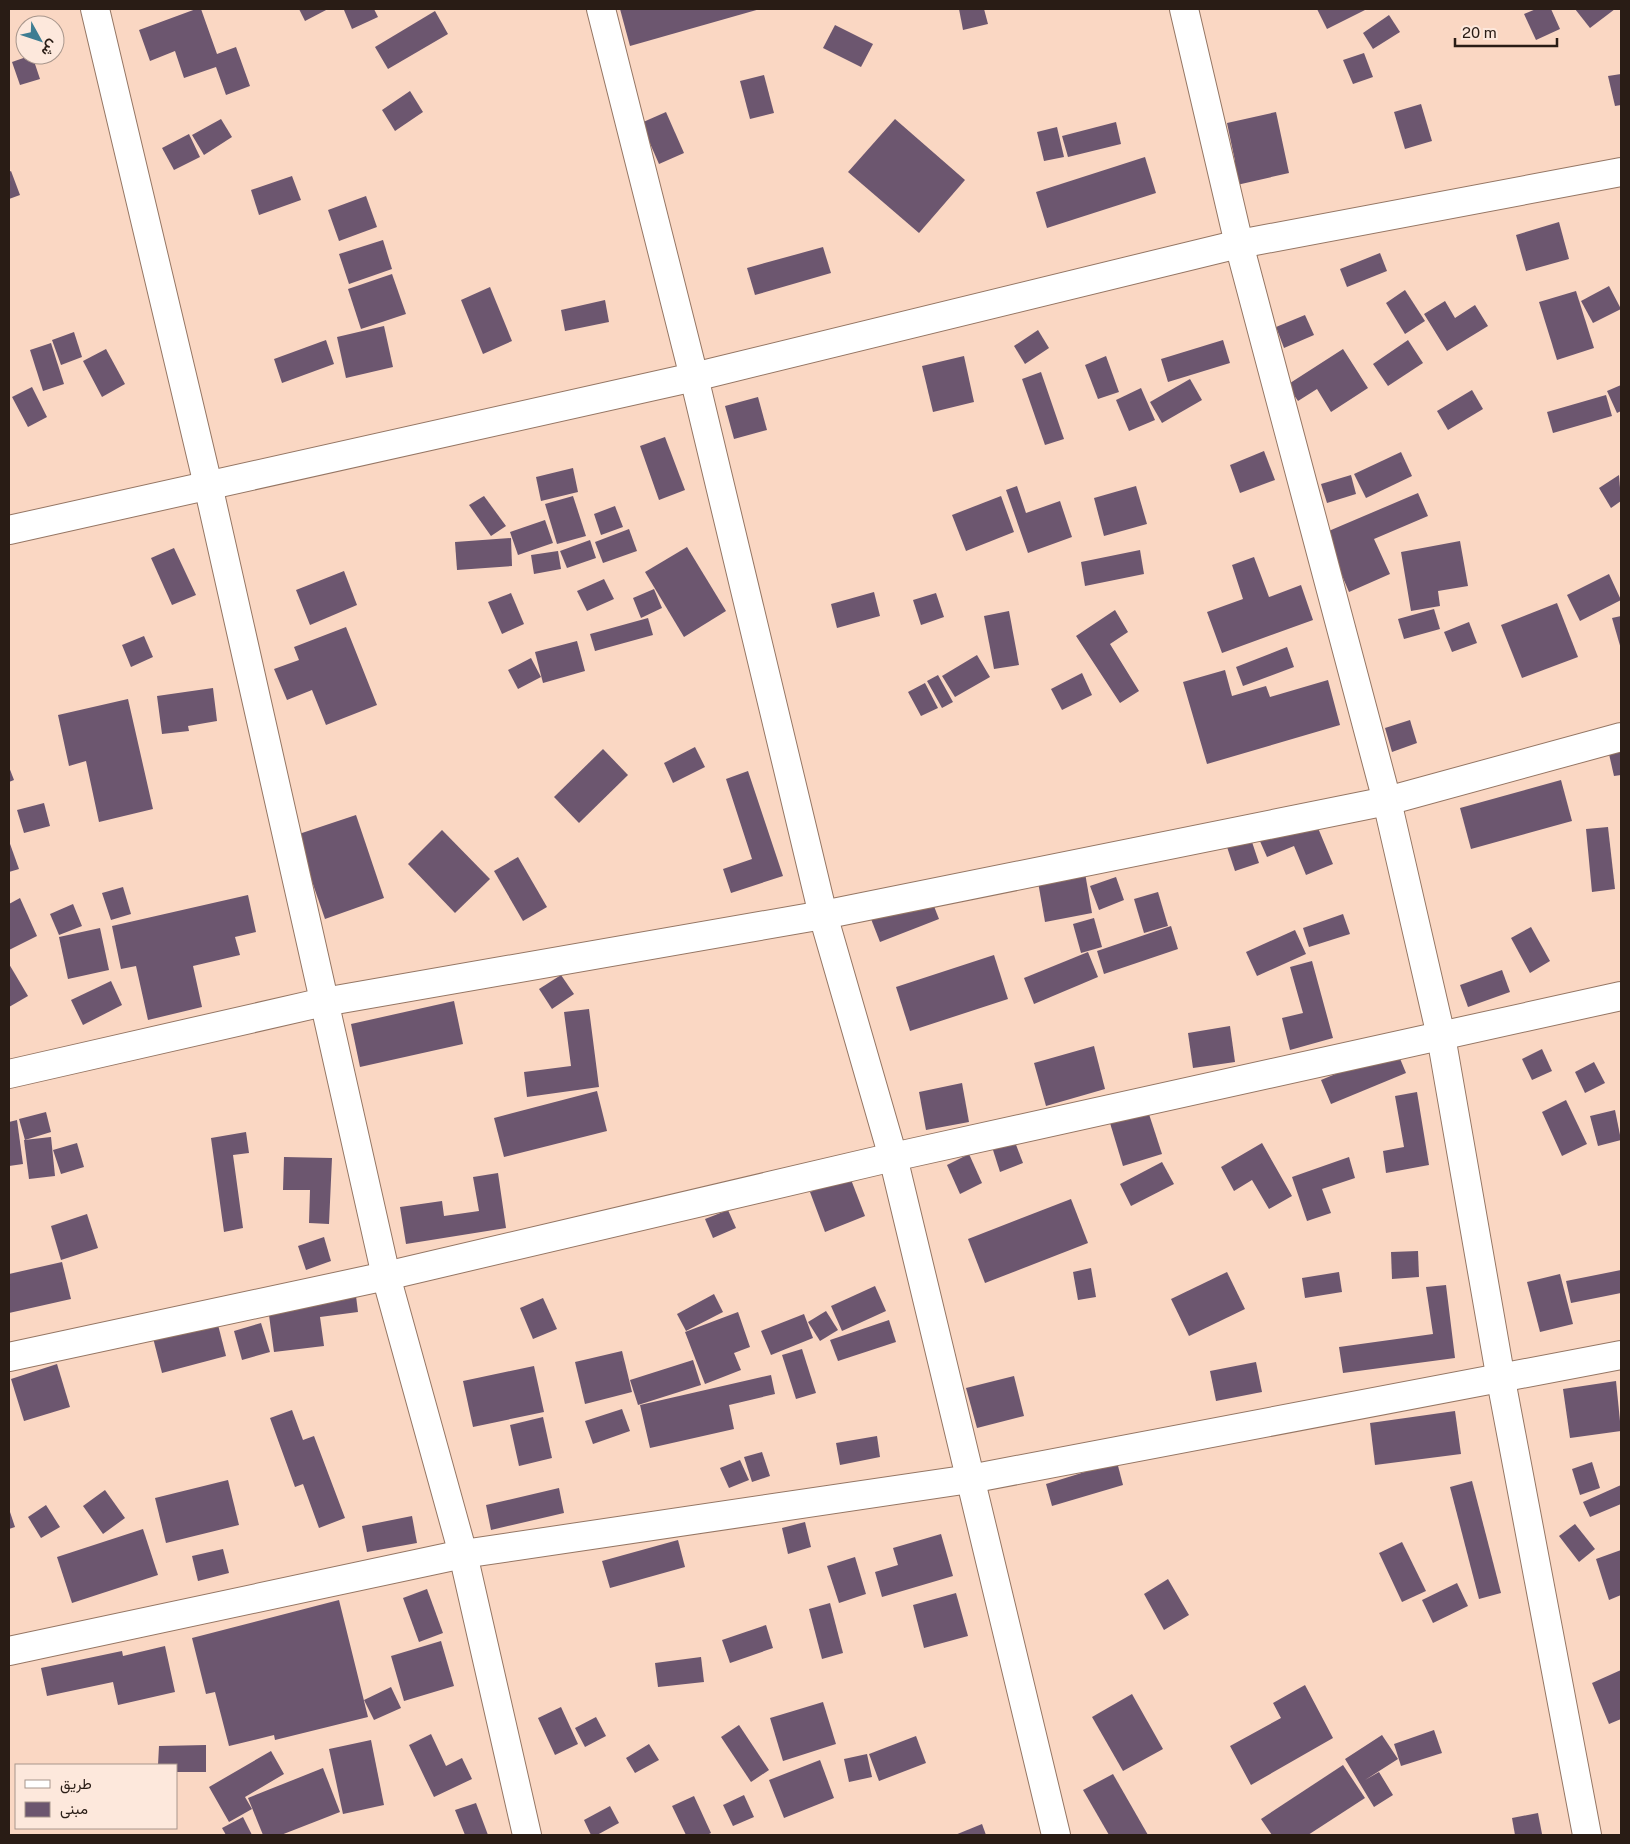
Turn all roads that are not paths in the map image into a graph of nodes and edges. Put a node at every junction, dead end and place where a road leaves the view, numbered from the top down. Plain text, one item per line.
1 (95, 9) edge
2 (602, 9) edge
3 (1184, 9) edge
4 (1621, 172) edge
5 (1239, 244) junction
6 (694, 377) junction
7 (208, 485) junction
8 (9, 530) edge
9 (1621, 737) edge
10 (1387, 801) junction
11 (823, 915) junction
12 (1621, 996) edge
13 (324, 1002) junction
14 (1441, 1036) junction
15 (9, 1074) edge
16 (893, 1157) junction
17 (386, 1276) junction
18 (1621, 1355) edge
19 (9, 1357) edge
20 (1501, 1380) junction
21 (970, 1480) junction
22 (463, 1554) junction
23 (9, 1651) edge
24 (527, 1835) edge
25 (1056, 1835) edge
26 (1587, 1835) edge

1 - 7 main road
2 - 6 main road
3 - 5 main road
4 - 5 main road
5 - 6 main road
5 - 10 main road
6 - 7 main road
6 - 11 main road
7 - 8 main road
7 - 13 main road
9 - 10 main road
10 - 11 main road
10 - 14 main road
11 - 13 main road
11 - 16 main road
12 - 14 main road
13 - 15 main road
13 - 17 main road
14 - 16 main road
14 - 20 main road
16 - 17 main road
16 - 21 main road
17 - 19 main road
17 - 22 main road
18 - 20 main road
20 - 21 main road
20 - 26 main road
21 - 22 main road
21 - 25 main road
22 - 23 main road
22 - 24 main road

